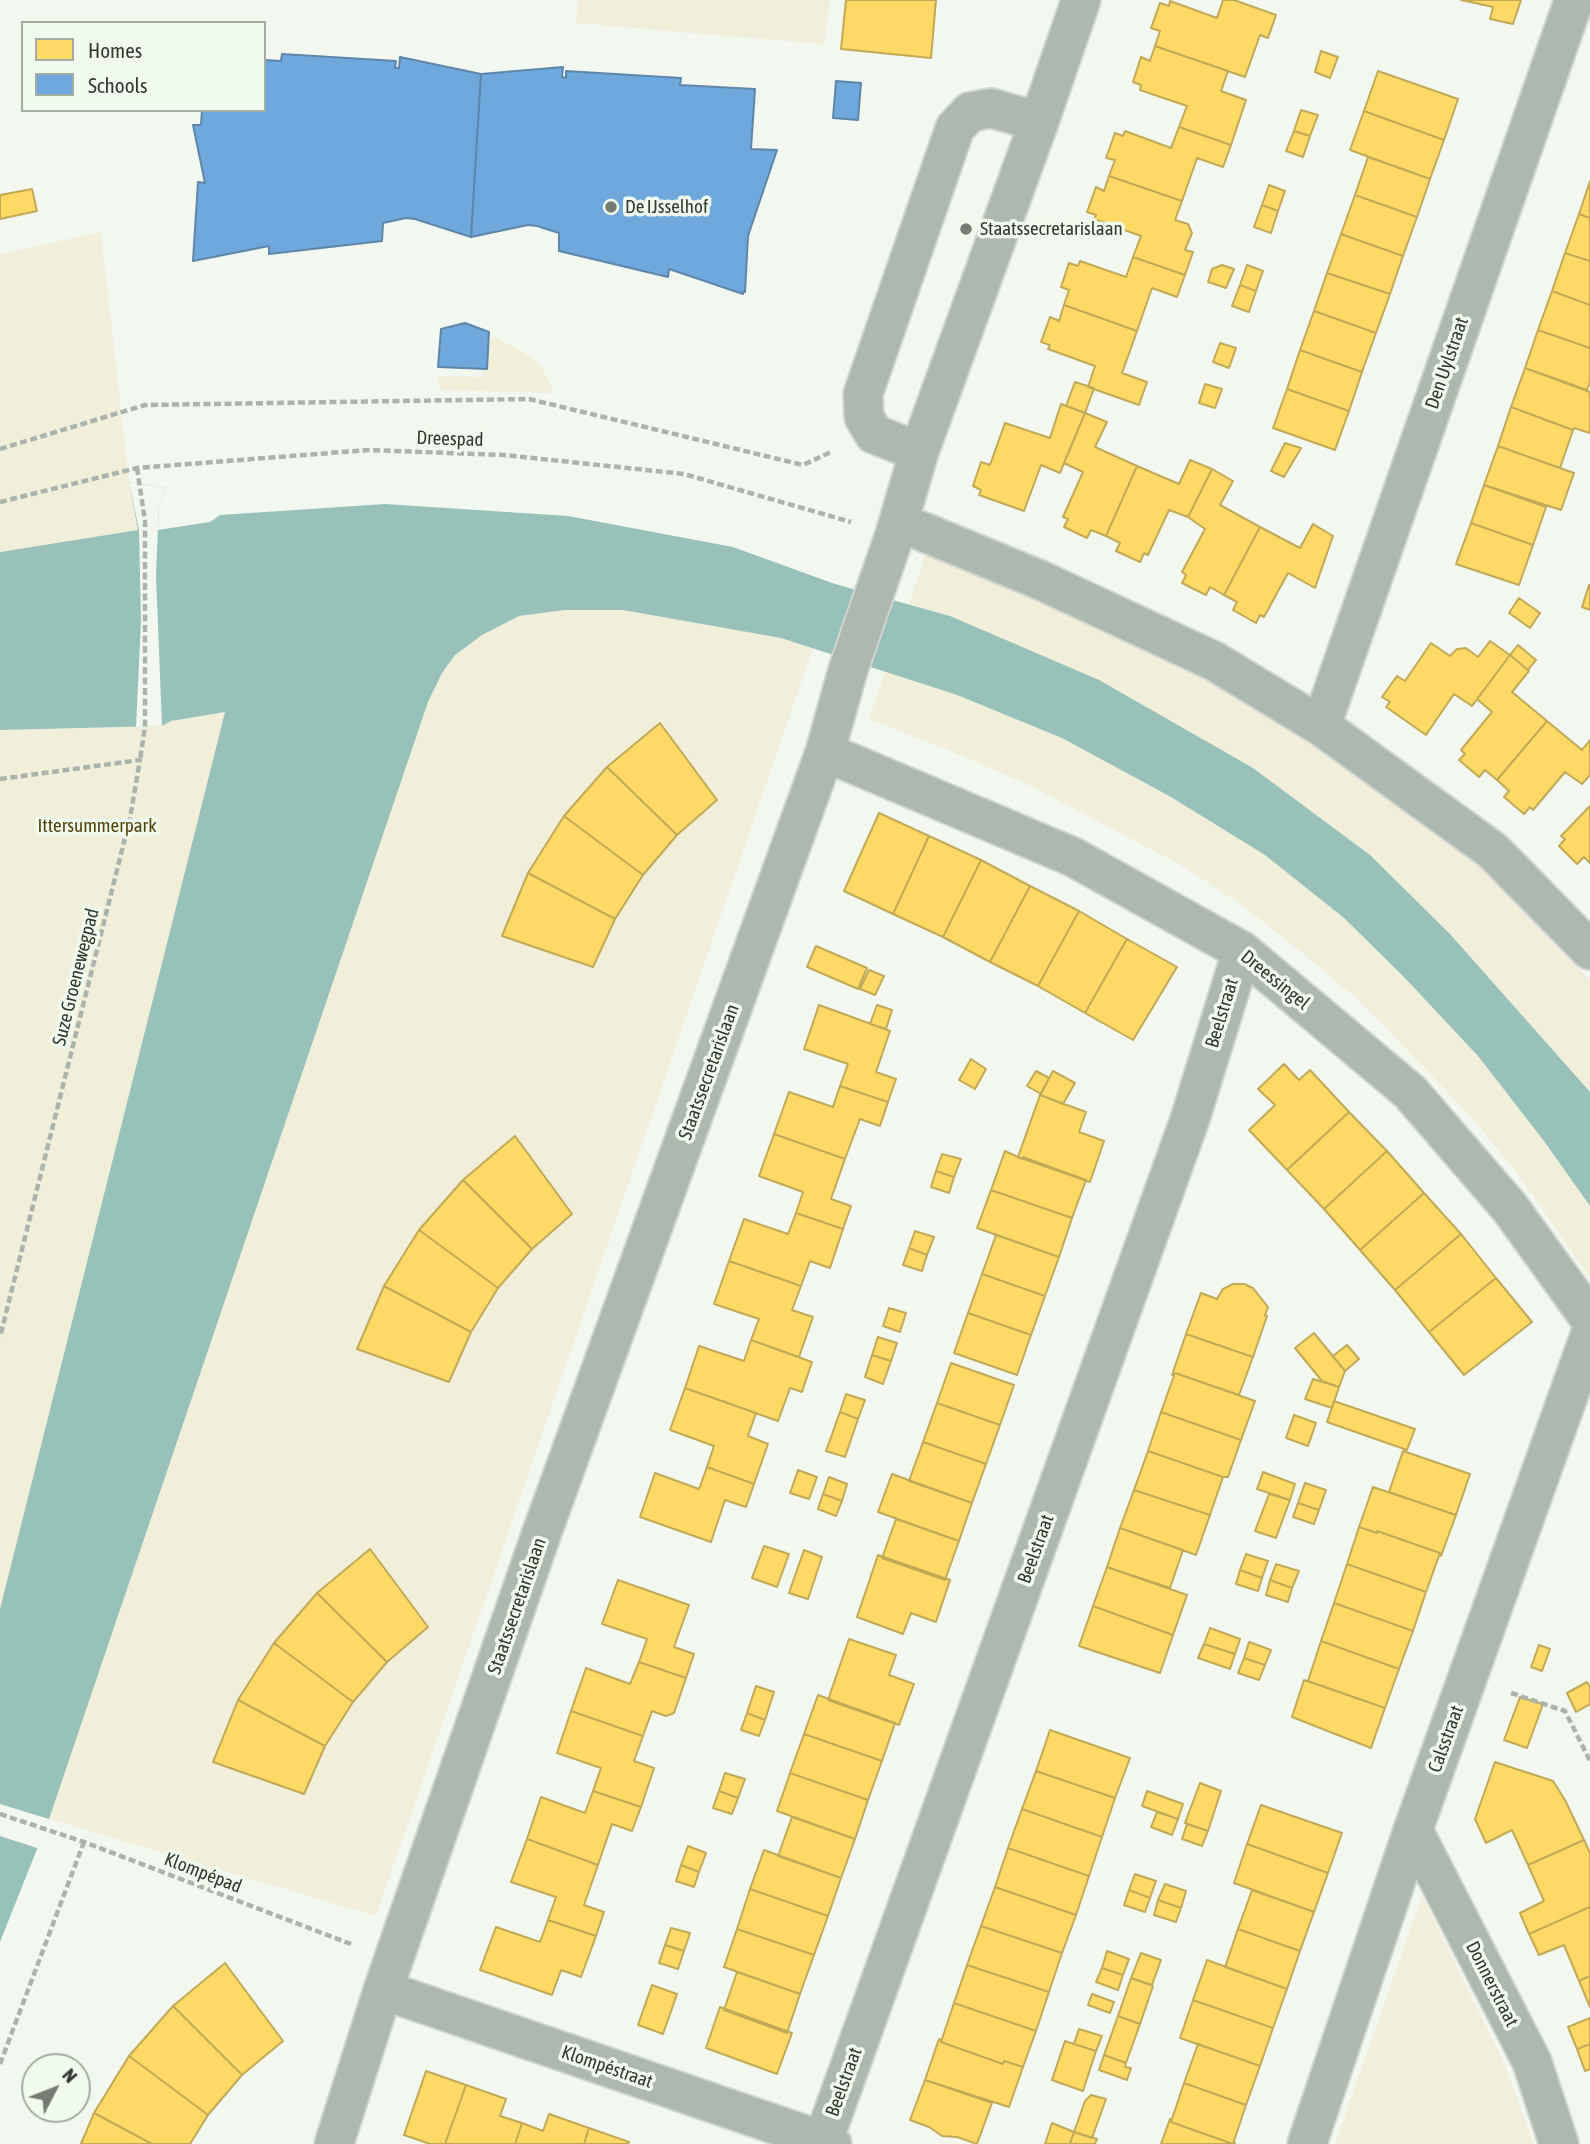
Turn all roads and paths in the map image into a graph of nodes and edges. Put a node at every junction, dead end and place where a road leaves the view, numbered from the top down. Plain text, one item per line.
1 (1081, 0) edge
2 (1574, 0) edge
3 (1039, 122) junction
4 (874, 434) junction
5 (0, 449) edge
6 (919, 452) junction
7 (137, 468) junction
8 (0, 502) edge
9 (897, 528) junction
10 (1321, 726) junction
11 (825, 752) junction
12 (139, 760) junction
13 (0, 779) edge
14 (1590, 950) edge
15 (1241, 951) junction
16 (1590, 1319) edge
17 (1590, 1335) edge
18 (0, 1337) edge
19 (1468, 1678) junction
20 (1590, 1761) edge
21 (0, 1814) edge
22 (1413, 1830) junction
23 (84, 1842) junction
24 (388, 1975) junction
25 (0, 2064) edge
26 (826, 2143) edge
27 (334, 2144) edge
28 (1307, 2144) edge
29 (1559, 2144) edge

1 - 3 street, Staatssecretarislaan
2 - 10 street, Den Uylstraat
3 - 4 street
3 - 6 street, Staatssecretarislaan
4 - 5 path
4 - 6 street
6 - 9 street, Staatssecretarislaan
7 - 8 path, Dreespad
7 - 9 path, Dreespad
7 - 12 path, Suze Groenewegpad
9 - 10 street
9 - 11 street, Staatssecretarislaan
10 - 14 street
11 - 15 street, Dreessingel
11 - 24 street, Staatssecretarislaan
12 - 13 path
12 - 18 path, Suze Groenewegpad
15 - 16 street, Dreessingel
15 - 26 street, Beelstraat
17 - 19 street, Calsstraat
19 - 20 path
19 - 22 street, Calsstraat
21 - 23 path, Klompépad
22 - 28 street, Calsstraat
22 - 29 street, Donnerstraat
23 - 24 path, Klompépad
23 - 25 path
24 - 26 street, Klompéstraat
24 - 27 street, Staatssecretarislaan

